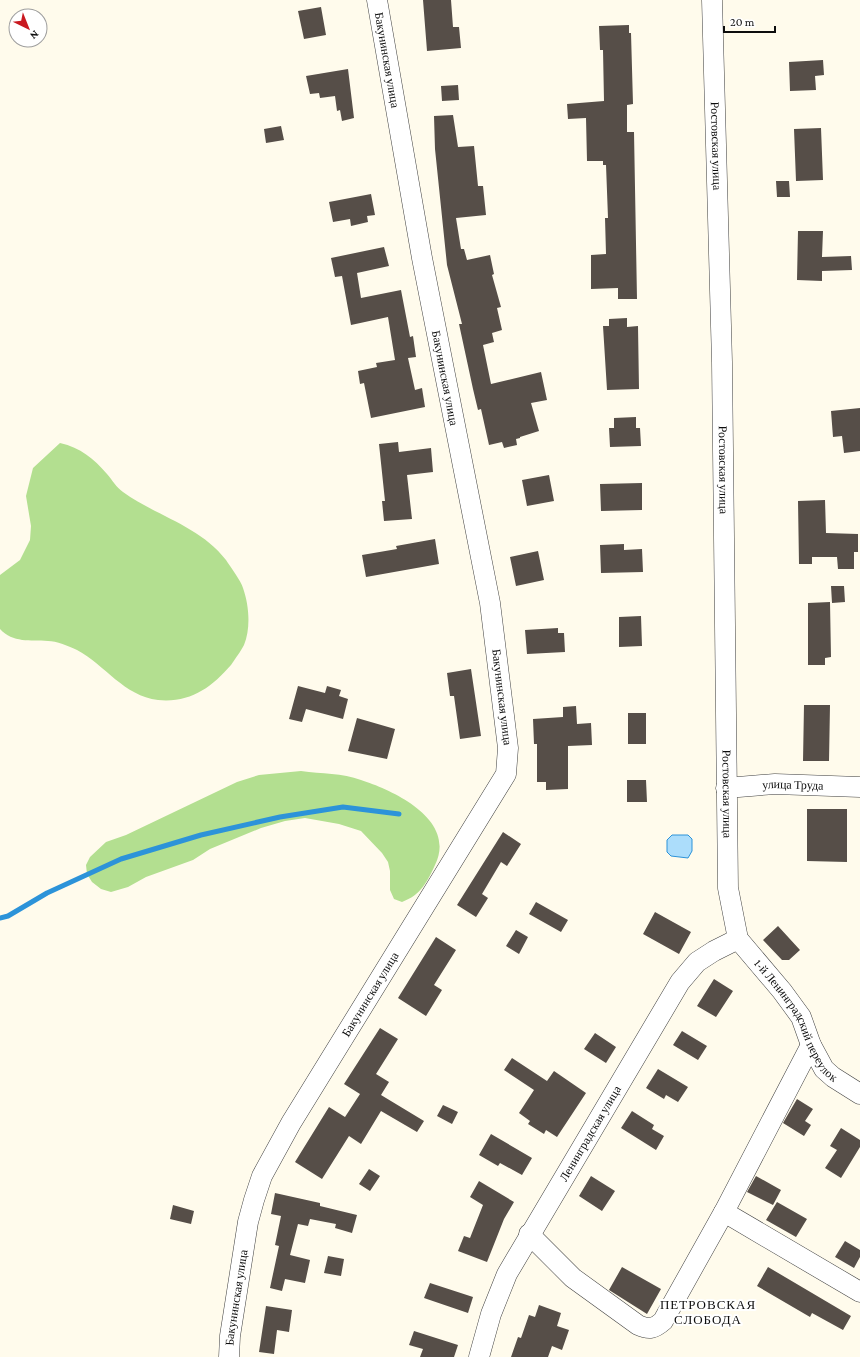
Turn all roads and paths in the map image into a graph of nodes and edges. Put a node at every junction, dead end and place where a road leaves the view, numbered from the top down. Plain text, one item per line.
1 (377, 0) edge
2 (712, 0) edge
3 (860, 787) edge
4 (726, 788) junction
5 (738, 939) junction
6 (811, 1045) junction
7 (860, 1094) edge
8 (724, 1212) junction
9 (529, 1234) junction
10 (860, 1292) edge
11 (229, 1357) edge
12 (479, 1357) edge

1 - 11 street, Бакунинская улица
2 - 4 street, Ростовская улица
3 - 4 street, улица Труда
4 - 5 street, Ростовская улица
5 - 6 street, 1-й Ленинградский переулок
5 - 9 street, Ленинградская улица
6 - 7 street, 1-й Ленинградский переулок
6 - 8 street
8 - 9 street
8 - 10 street
9 - 12 street, Ленинградская улица

